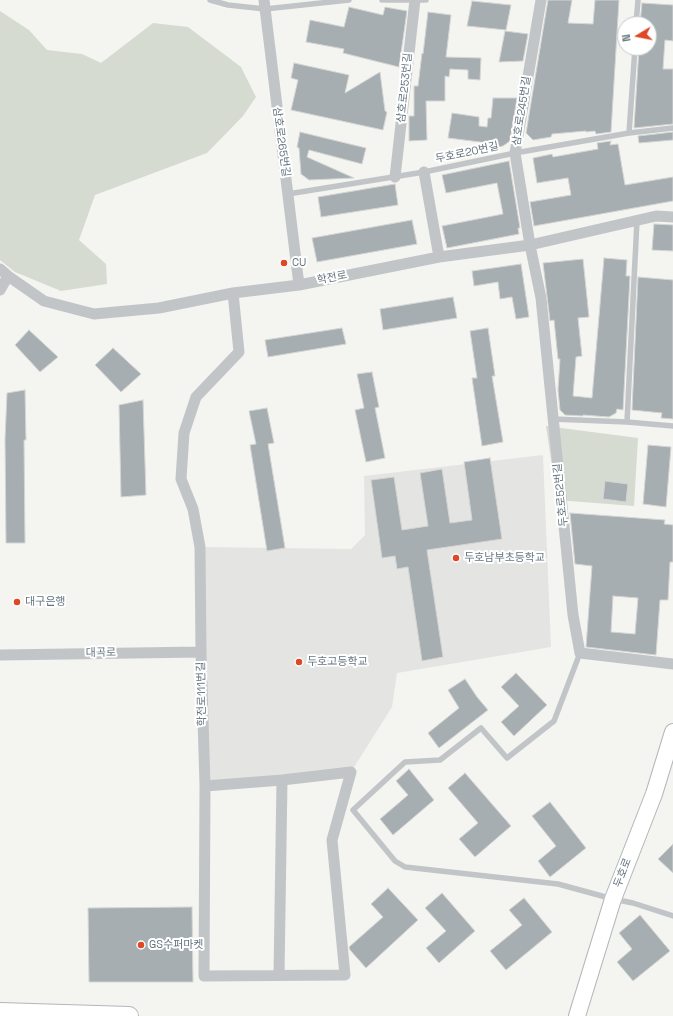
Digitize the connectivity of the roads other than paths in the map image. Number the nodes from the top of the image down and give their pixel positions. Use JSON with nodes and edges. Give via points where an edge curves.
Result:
{"nodes":[{"id":1,"x":210,"y":0,"type":"edge"},
{"id":2,"x":348,"y":0,"type":"edge"},
{"id":3,"x":382,"y":0,"type":"edge"},
{"id":4,"x":418,"y":0,"type":"edge"},
{"id":5,"x":541,"y":0,"type":"edge"},
{"id":6,"x":638,"y":0,"type":"edge"},
{"id":7,"x":264,"y":4,"type":"edge"},
{"id":8,"x":637,"y":16,"type":"edge"},
{"id":9,"x":635,"y":56,"type":"edge"},
{"id":10,"x":673,"y":128,"type":"edge"},
{"id":11,"x":630,"y":133,"type":"junction"},
{"id":12,"x":515,"y":153,"type":"junction"},
{"id":13,"x":424,"y":172,"type":"junction"},
{"id":14,"x":395,"y":177,"type":"junction"},
{"id":15,"x":288,"y":194,"type":"junction"},
{"id":16,"x":673,"y":217,"type":"edge"},
{"id":17,"x":636,"y":220,"type":"junction"},
{"id":18,"x":530,"y":245,"type":"junction"},
{"id":19,"x":439,"y":257,"type":"junction"},
{"id":20,"x":4,"y":273,"type":"edge"},
{"id":21,"x":299,"y":284,"type":"junction"},
{"id":22,"x":0,"y":290,"type":"edge"},
{"id":23,"x":233,"y":293,"type":"junction"},
{"id":24,"x":553,"y":419,"type":"junction"},
{"id":25,"x":627,"y":422,"type":"junction"},
{"id":26,"x":673,"y":426,"type":"edge"},
{"id":27,"x":201,"y":652,"type":"junction"},
{"id":28,"x":580,"y":652,"type":"junction"},
{"id":29,"x":0,"y":655,"type":"edge"},
{"id":30,"x":673,"y":664,"type":"edge"},
{"id":31,"x":673,"y":732,"type":"edge"},
{"id":32,"x":282,"y":780,"type":"junction"},
{"id":33,"x":204,"y":786,"type":"junction"},
{"id":34,"x":613,"y":899,"type":"junction"},
{"id":35,"x":673,"y":916,"type":"edge"},
{"id":36,"x":279,"y":975,"type":"junction"},
{"id":37,"x":0,"y":1012,"type":"edge"},
{"id":38,"x":129,"y":1016,"type":"edge"},
{"id":39,"x":577,"y":1016,"type":"edge"}],
"edges":[{"from":1,"to":7,"type":"lane","via":[[228,5]]},
{"from":2,"to":7,"type":"lane"},
{"from":3,"to":4,"type":"lane"},
{"from":4,"to":14,"type":"street","name":"삼호로253번길"},
{"from":5,"to":12,"type":"street","name":"삼호로245번길"},
{"from":6,"to":8,"type":"lane"},
{"from":7,"to":15,"type":"street","name":"삼호로265번길"},
{"from":9,"to":11,"type":"lane"},
{"from":10,"to":11,"type":"lane","name":"두호로20번길"},
{"from":11,"to":12,"type":"lane","name":"두호로20번길"},
{"from":12,"to":13,"type":"lane","name":"두호로20번길"},
{"from":12,"to":18,"type":"street","name":"삼호로245번길"},
{"from":13,"to":14,"type":"lane","name":"두호로20번길"},
{"from":13,"to":19,"type":"street"},
{"from":14,"to":15,"type":"lane","name":"두호로20번길"},
{"from":15,"to":21,"type":"street","name":"삼호로265번길"},
{"from":16,"to":17,"type":"street","name":"학전로","via":[[656,216]]},
{"from":17,"to":18,"type":"street","name":"학전로"},
{"from":17,"to":25,"type":"lane"},
{"from":18,"to":19,"type":"street","name":"학전로"},
{"from":18,"to":24,"type":"street","name":"두호로52번길","via":[[541,298]]},
{"from":19,"to":21,"type":"street","name":"학전로"},
{"from":20,"to":22,"type":"street"},
{"from":20,"to":23,"type":"street","name":"학전로","via":[[44,301],[94,314],[159,308]]},
{"from":21,"to":23,"type":"street","name":"학전로"},
{"from":23,"to":27,"type":"street","name":"학전로111번길","via":[[239,352],[196,397],[184,433],[181,479],[193,509],[200,547]]},
{"from":24,"to":25,"type":"lane"},
{"from":24,"to":28,"type":"street","name":"두호로52번길","via":[[573,615]]},
{"from":25,"to":26,"type":"lane"},
{"from":27,"to":29,"type":"street","name":"대곡로"},
{"from":27,"to":33,"type":"street","name":"학전로111번길"},
{"from":28,"to":30,"type":"street"},
{"from":28,"to":34,"type":"lane","via":[[554,721],[507,758],[481,728],[440,760],[405,762],[353,810],[395,861],[405,867],[558,884]]},
{"from":31,"to":34,"type":"street","name":"두호로","via":[[654,794]]},
{"from":32,"to":33,"type":"street"},
{"from":32,"to":36,"type":"street"},
{"from":32,"to":36,"type":"street","name":"학전로111번길","via":[[351,772],[332,840],[345,975]]},
{"from":33,"to":36,"type":"street","name":"학전로111번길","via":[[204,976]]},
{"from":34,"to":35,"type":"lane"},
{"from":34,"to":39,"type":"street","name":"두호로"},
{"from":37,"to":38,"type":"main road"}]}
